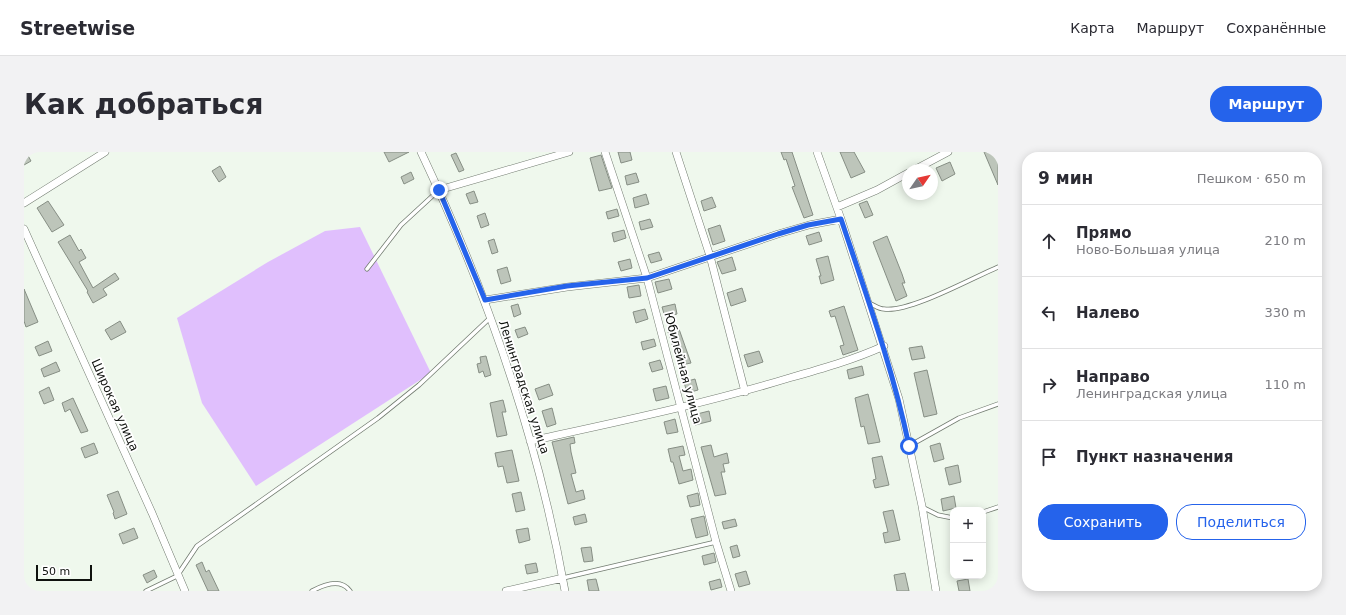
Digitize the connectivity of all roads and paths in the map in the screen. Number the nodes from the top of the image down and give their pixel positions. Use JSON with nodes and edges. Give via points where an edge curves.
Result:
{"nodes":[{"id":1,"x":105,"y":152,"type":"edge"},
{"id":2,"x":421,"y":152,"type":"edge"},
{"id":3,"x":569,"y":152,"type":"edge"},
{"id":4,"x":605,"y":152,"type":"edge"},
{"id":5,"x":676,"y":152,"type":"edge"},
{"id":6,"x":817,"y":152,"type":"edge"},
{"id":7,"x":948,"y":152,"type":"edge"},
{"id":8,"x":925,"y":164,"type":"edge"},
{"id":9,"x":902,"y":176,"type":"edge"},
{"id":10,"x":439,"y":190,"type":"junction"},
{"id":11,"x":24,"y":203,"type":"edge"},
{"id":12,"x":837,"y":207,"type":"junction"},
{"id":13,"x":841,"y":219,"type":"junction"},
{"id":14,"x":24,"y":229,"type":"edge"},
{"id":15,"x":710,"y":256,"type":"junction"},
{"id":16,"x":998,"y":267,"type":"edge"},
{"id":17,"x":368,"y":269,"type":"dead end"},
{"id":18,"x":647,"y":278,"type":"junction"},
{"id":19,"x":485,"y":300,"type":"junction"},
{"id":20,"x":870,"y":303,"type":"junction"},
{"id":21,"x":491,"y":318,"type":"junction"},
{"id":22,"x":884,"y":346,"type":"junction"},
{"id":23,"x":745,"y":392,"type":"junction"},
{"id":24,"x":998,"y":404,"type":"edge"},
{"id":25,"x":682,"y":408,"type":"junction"},
{"id":26,"x":530,"y":441,"type":"junction"},
{"id":27,"x":909,"y":446,"type":"junction"},
{"id":28,"x":922,"y":506,"type":"junction"},
{"id":29,"x":998,"y":507,"type":"edge"},
{"id":30,"x":986,"y":511,"type":"edge"},
{"id":31,"x":950,"y":517,"type":"edge"},
{"id":32,"x":716,"y":542,"type":"junction"},
{"id":33,"x":178,"y":576,"type":"junction"},
{"id":34,"x":563,"y":578,"type":"junction"},
{"id":35,"x":146,"y":591,"type":"edge"},
{"id":36,"x":185,"y":591,"type":"edge"},
{"id":37,"x":312,"y":591,"type":"edge"},
{"id":38,"x":350,"y":591,"type":"edge"},
{"id":39,"x":506,"y":591,"type":"edge"},
{"id":40,"x":566,"y":591,"type":"edge"},
{"id":41,"x":731,"y":591,"type":"edge"},
{"id":42,"x":936,"y":591,"type":"edge"}],
"edges":[{"from":1,"to":11,"type":"street"},
{"from":2,"to":10,"type":"street","name":"Ленинградская улица"},
{"from":3,"to":10,"type":"street"},
{"from":4,"to":18,"type":"street","name":"Юбилейная улица"},
{"from":5,"to":15,"type":"street"},
{"from":6,"to":12,"type":"street"},
{"from":7,"to":8,"type":"street"},
{"from":9,"to":12,"type":"street"},
{"from":10,"to":17,"type":"lane","via":[[401,225]]},
{"from":10,"to":19,"type":"street","name":"Ленинградская улица"},
{"from":12,"to":13,"type":"street"},
{"from":13,"to":15,"type":"street","via":[[808,225]]},
{"from":13,"to":20,"type":"street"},
{"from":14,"to":33,"type":"street","name":"Широкая улица"},
{"from":15,"to":18,"type":"street"},
{"from":15,"to":23,"type":"street"},
{"from":16,"to":20,"type":"lane","via":[[934,297],[908,305],[890,310]]},
{"from":18,"to":19,"type":"street","via":[[567,286]]},
{"from":18,"to":25,"type":"street","name":"Юбилейная улица"},
{"from":19,"to":21,"type":"street","name":"Ленинградская улица"},
{"from":20,"to":22,"type":"street"},
{"from":21,"to":26,"type":"street","name":"Ленинградская улица"},
{"from":21,"to":33,"type":"lane","via":[[419,385],[378,418],[197,546]]},
{"from":22,"to":23,"type":"street","via":[[860,357]]},
{"from":22,"to":27,"type":"street"},
{"from":23,"to":25,"type":"street"},
{"from":24,"to":27,"type":"lane","via":[[953,421]]},
{"from":25,"to":26,"type":"street"},
{"from":25,"to":32,"type":"street","name":"Юбилейная улица"},
{"from":26,"to":34,"type":"street","name":"Ленинградская улица","via":[[543,486]]},
{"from":27,"to":28,"type":"street"},
{"from":28,"to":31,"type":"lane","via":[[938,515]]},
{"from":28,"to":42,"type":"street"},
{"from":29,"to":30,"type":"lane"},
{"from":32,"to":34,"type":"lane"},
{"from":32,"to":41,"type":"street","name":"Юбилейная улица"},
{"from":33,"to":35,"type":"lane"},
{"from":33,"to":36,"type":"street","name":"Широкая улица"},
{"from":34,"to":39,"type":"street"},
{"from":34,"to":40,"type":"street","name":"Ленинградская улица"},
{"from":37,"to":38,"type":"lane","via":[[331,584],[342,585]]}]}
